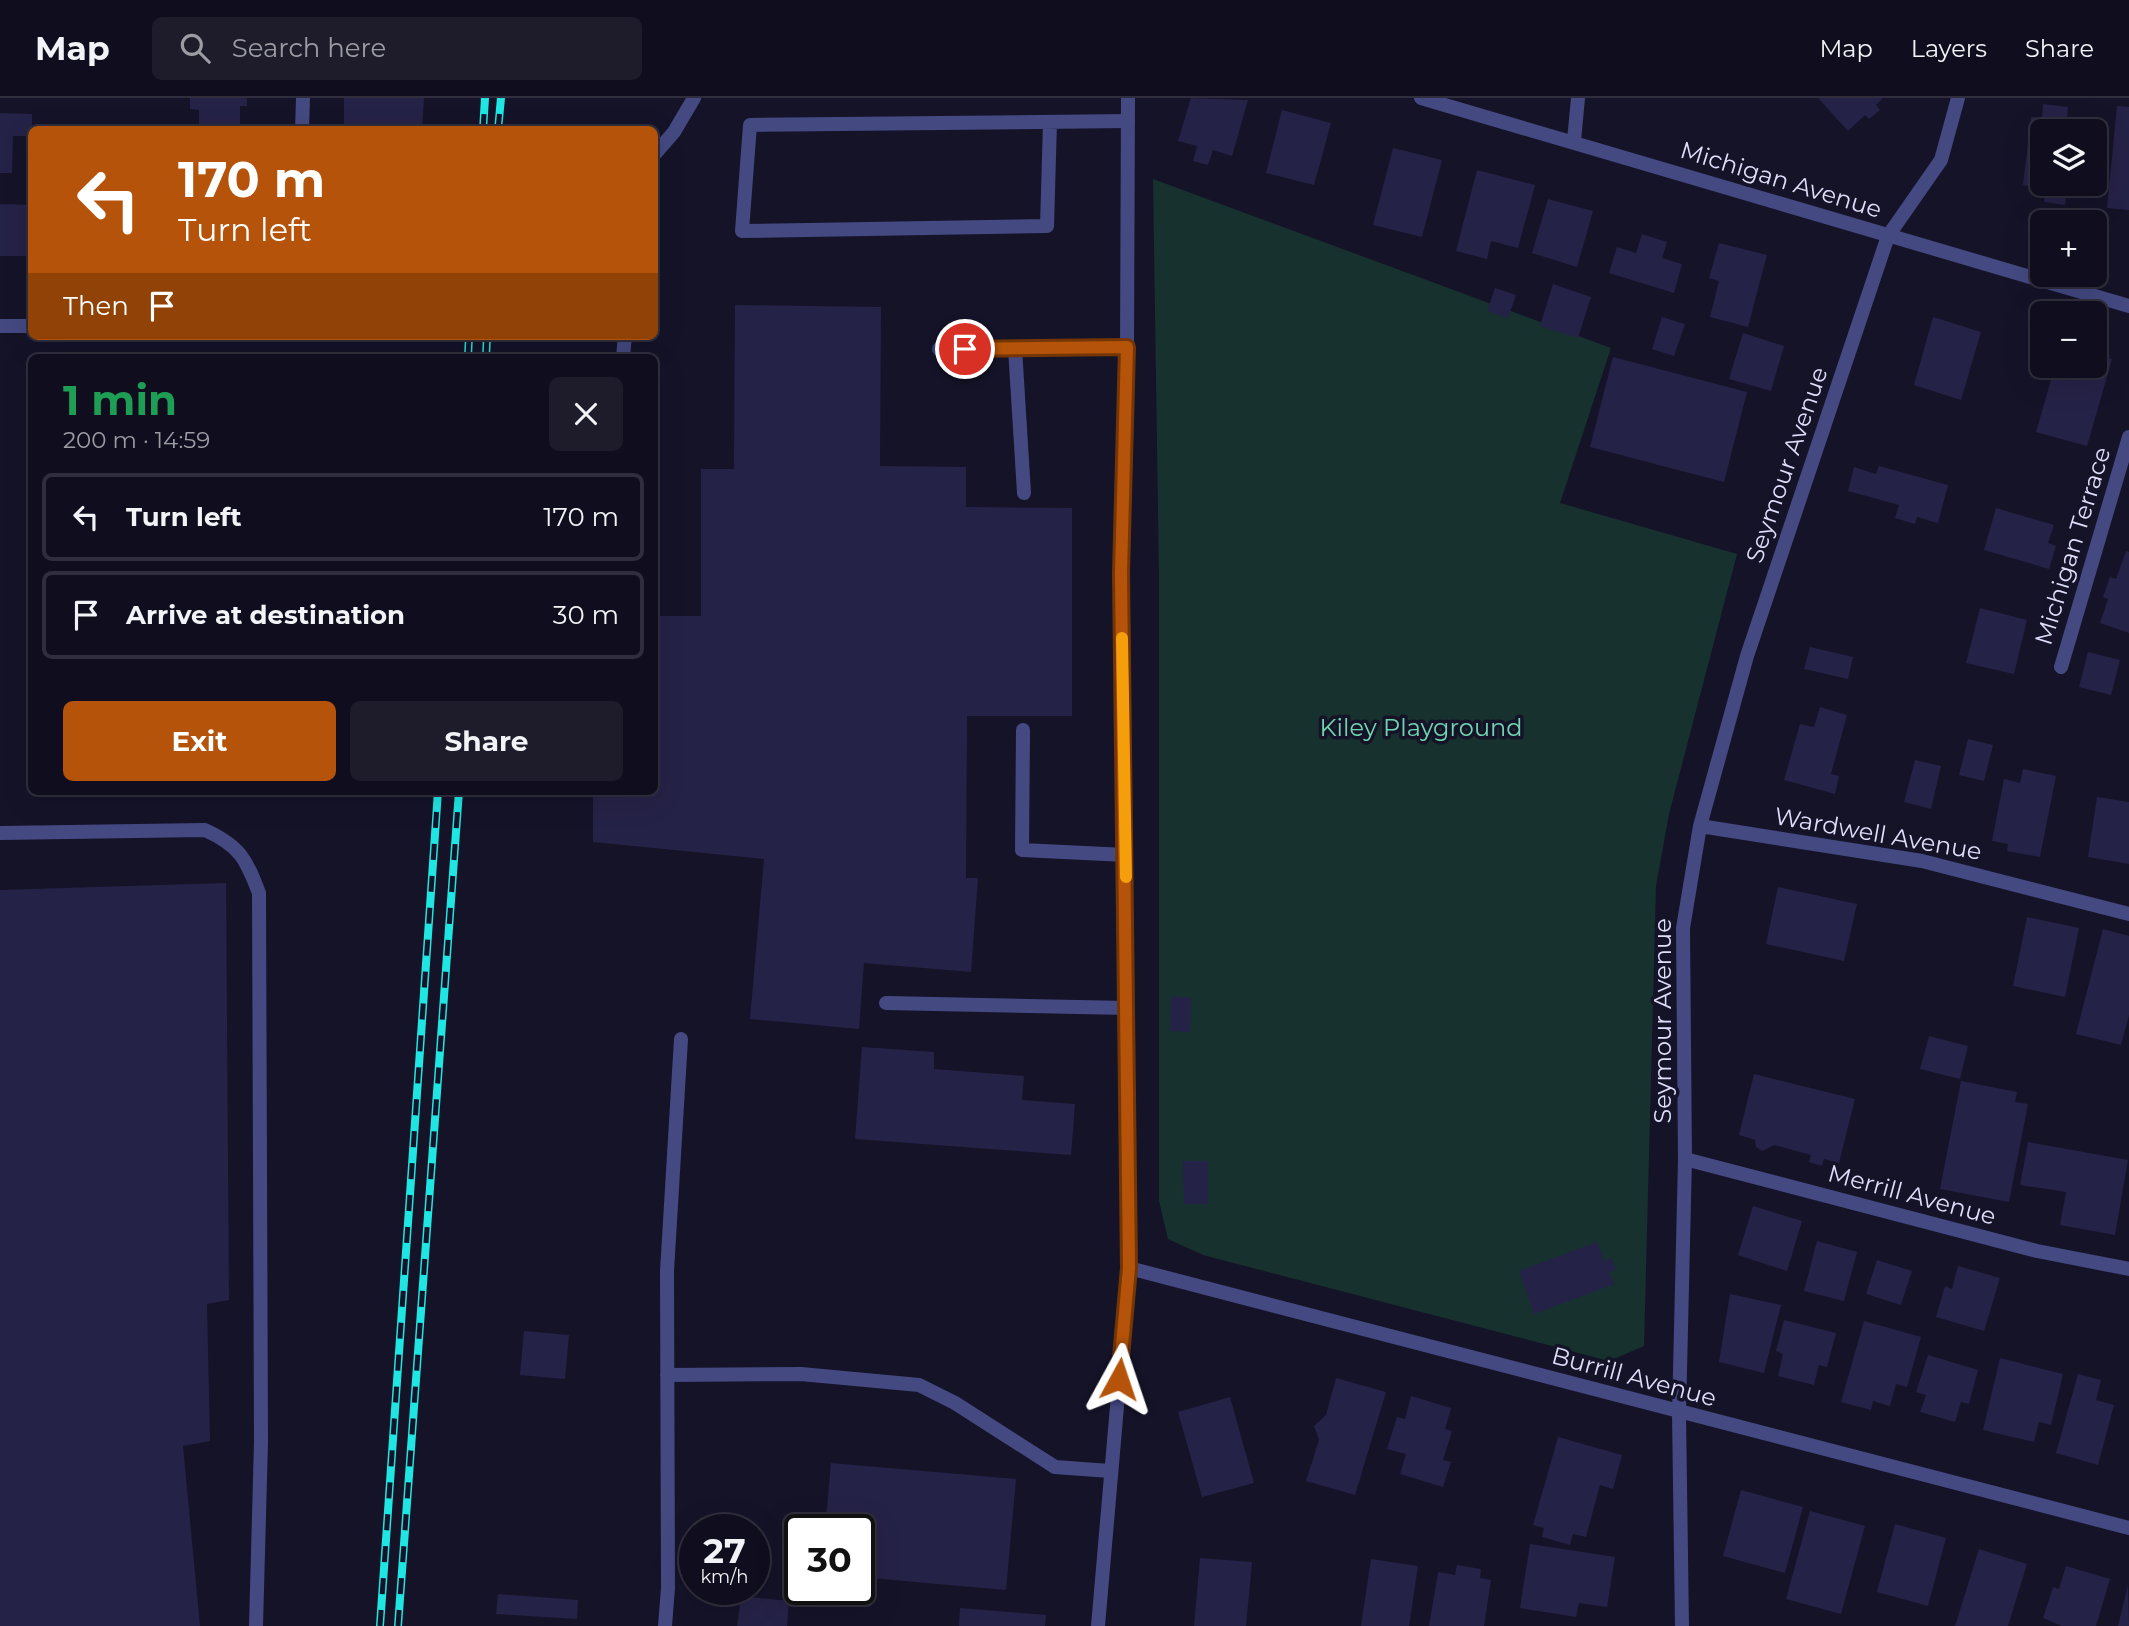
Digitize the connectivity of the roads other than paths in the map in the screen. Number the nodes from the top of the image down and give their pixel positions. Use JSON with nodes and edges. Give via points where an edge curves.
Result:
{"nodes":[{"id":1,"x":303,"y":98,"type":"edge"},
{"id":2,"x":694,"y":98,"type":"edge"},
{"id":3,"x":1128,"y":98,"type":"edge"},
{"id":4,"x":1421,"y":98,"type":"edge"},
{"id":5,"x":1578,"y":98,"type":"edge"},
{"id":6,"x":1958,"y":98,"type":"edge"},
{"id":7,"x":1128,"y":121,"type":"junction"},
{"id":8,"x":1050,"y":122,"type":"junction"},
{"id":9,"x":302,"y":126,"type":"edge"},
{"id":10,"x":1573,"y":141,"type":"junction"},
{"id":11,"x":658,"y":150,"type":"edge"},
{"id":12,"x":1888,"y":236,"type":"junction"},
{"id":13,"x":2129,"y":306,"type":"edge"},
{"id":14,"x":0,"y":326,"type":"edge"},
{"id":15,"x":28,"y":326,"type":"edge"},
{"id":16,"x":1127,"y":347,"type":"junction"},
{"id":17,"x":1015,"y":348,"type":"junction"},
{"id":18,"x":939,"y":349,"type":"dead end"},
{"id":19,"x":2129,"y":437,"type":"edge"},
{"id":20,"x":1024,"y":494,"type":"dead end"},
{"id":21,"x":2061,"y":667,"type":"dead end"},
{"id":22,"x":1023,"y":730,"type":"dead end"},
{"id":23,"x":1700,"y":827,"type":"junction"},
{"id":24,"x":0,"y":833,"type":"edge"},
{"id":25,"x":1126,"y":855,"type":"junction"},
{"id":26,"x":2129,"y":914,"type":"edge"},
{"id":27,"x":886,"y":1003,"type":"dead end"},
{"id":28,"x":1127,"y":1008,"type":"junction"},
{"id":29,"x":681,"y":1039,"type":"dead end"},
{"id":30,"x":1685,"y":1159,"type":"junction"},
{"id":31,"x":1129,"y":1268,"type":"junction"},
{"id":32,"x":2129,"y":1269,"type":"edge"},
{"id":33,"x":667,"y":1375,"type":"junction"},
{"id":34,"x":1679,"y":1413,"type":"junction"},
{"id":35,"x":1110,"y":1471,"type":"junction"},
{"id":36,"x":2129,"y":1528,"type":"edge"},
{"id":37,"x":256,"y":1626,"type":"edge"},
{"id":38,"x":665,"y":1626,"type":"edge"},
{"id":39,"x":1098,"y":1626,"type":"edge"},
{"id":40,"x":1682,"y":1626,"type":"edge"}],
"edges":[{"from":1,"to":9,"type":"street"},
{"from":2,"to":11,"type":"street"},
{"from":3,"to":7,"type":"street"},
{"from":4,"to":10,"type":"street","name":"Michigan Avenue"},
{"from":5,"to":10,"type":"street"},
{"from":6,"to":12,"type":"street","name":"Seymour Avenue","via":[[1941,160]]},
{"from":7,"to":8,"type":"street"},
{"from":7,"to":16,"type":"street"},
{"from":8,"to":8,"type":"street","via":[[1047,226],[742,231],[750,125]]},
{"from":10,"to":12,"type":"street","name":"Michigan Avenue"},
{"from":12,"to":13,"type":"street","name":"Michigan Avenue"},
{"from":12,"to":23,"type":"street","name":"Seymour Avenue","via":[[1747,656]]},
{"from":14,"to":15,"type":"street"},
{"from":16,"to":17,"type":"street"},
{"from":16,"to":25,"type":"street","via":[[1121,573]]},
{"from":17,"to":18,"type":"street"},
{"from":17,"to":20,"type":"street"},
{"from":19,"to":21,"type":"street","name":"Michigan Terrace"},
{"from":22,"to":25,"type":"street","via":[[1022,850]]},
{"from":23,"to":26,"type":"street","name":"Wardwell Avenue","via":[[1922,861]]},
{"from":23,"to":30,"type":"street","name":"Seymour Avenue","via":[[1683,928]]},
{"from":24,"to":37,"type":"street","via":[[205,830],[224,838],[244,856],[259,893],[261,1442]]},
{"from":25,"to":28,"type":"street"},
{"from":27,"to":28,"type":"street"},
{"from":28,"to":31,"type":"street"},
{"from":29,"to":33,"type":"street","via":[[667,1271]]},
{"from":30,"to":32,"type":"street","name":"Merrill Avenue","via":[[2037,1251]]},
{"from":30,"to":34,"type":"street","name":"Seymour Avenue"},
{"from":31,"to":34,"type":"street","name":"Burrill Avenue"},
{"from":31,"to":35,"type":"street"},
{"from":33,"to":35,"type":"street","via":[[801,1374],[919,1385],[1055,1467]]},
{"from":33,"to":38,"type":"street"},
{"from":34,"to":36,"type":"street","name":"Burrill Avenue"},
{"from":34,"to":40,"type":"street","name":"Seymour Avenue"},
{"from":35,"to":39,"type":"street"}]}
